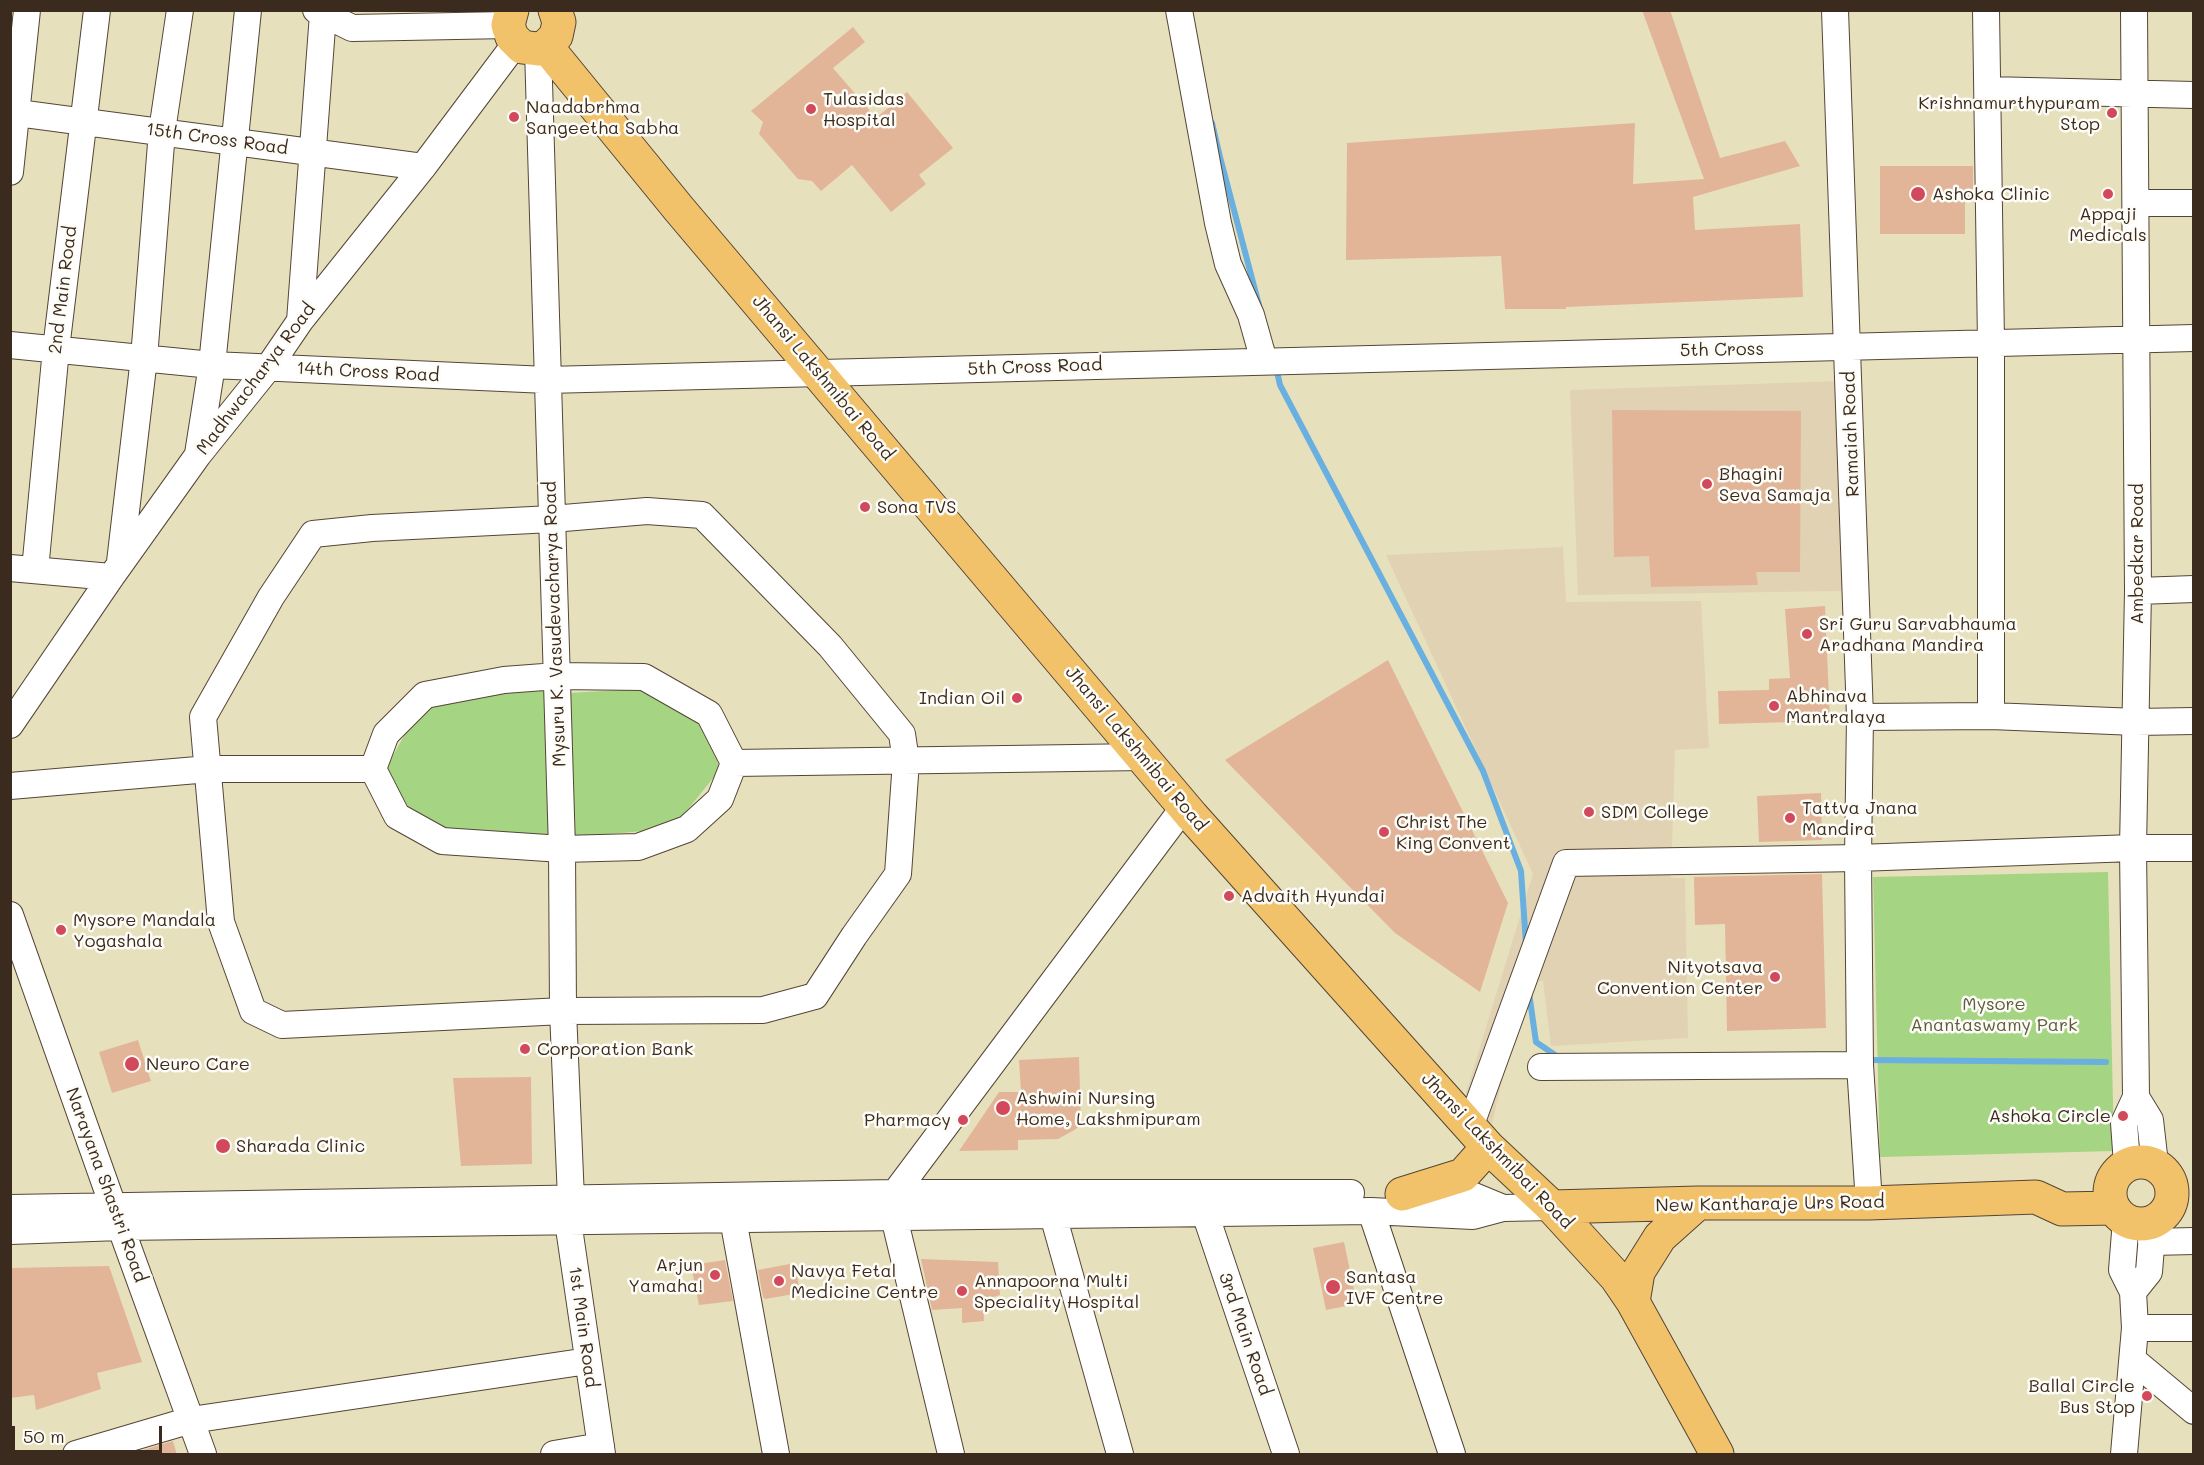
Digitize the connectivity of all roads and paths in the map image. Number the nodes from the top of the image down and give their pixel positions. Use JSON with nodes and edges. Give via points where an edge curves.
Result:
{"nodes":[{"id":1,"x":27,"y":10,"type":"edge"},
{"id":2,"x":97,"y":10,"type":"edge"},
{"id":3,"x":180,"y":10,"type":"edge"},
{"id":4,"x":248,"y":10,"type":"edge"},
{"id":5,"x":555,"y":10,"type":"edge"},
{"id":6,"x":1179,"y":10,"type":"edge"},
{"id":7,"x":1835,"y":10,"type":"edge"},
{"id":8,"x":1986,"y":10,"type":"edge"},
{"id":9,"x":2134,"y":10,"type":"edge"},
{"id":10,"x":320,"y":12,"type":"edge"},
{"id":11,"x":524,"y":35,"type":"edge"},
{"id":12,"x":1988,"y":90,"type":"junction"},
{"id":13,"x":2135,"y":95,"type":"junction"},
{"id":14,"x":2193,"y":95,"type":"edge"},
{"id":15,"x":14,"y":113,"type":"edge"},
{"id":16,"x":83,"y":121,"type":"junction"},
{"id":17,"x":162,"y":131,"type":"junction"},
{"id":18,"x":235,"y":141,"type":"junction"},
{"id":19,"x":312,"y":152,"type":"junction"},
{"id":20,"x":423,"y":167,"type":"junction"},
{"id":21,"x":10,"y":172,"type":"edge"},
{"id":22,"x":2193,"y":202,"type":"edge"},
{"id":23,"x":2136,"y":203,"type":"junction"},
{"id":24,"x":300,"y":321,"type":"junction"},
{"id":25,"x":2193,"y":338,"type":"edge"},
{"id":26,"x":2137,"y":340,"type":"junction"},
{"id":27,"x":1991,"y":343,"type":"junction"},
{"id":28,"x":10,"y":345,"type":"edge"},
{"id":29,"x":1848,"y":347,"type":"junction"},
{"id":30,"x":56,"y":350,"type":"junction"},
{"id":31,"x":144,"y":358,"type":"junction"},
{"id":32,"x":1257,"y":361,"type":"junction"},
{"id":33,"x":212,"y":365,"type":"junction"},
{"id":34,"x":267,"y":368,"type":"junction"},
{"id":35,"x":820,"y":373,"type":"junction"},
{"id":36,"x":547,"y":380,"type":"junction"},
{"id":37,"x":198,"y":455,"type":"junction"},
{"id":38,"x":552,"y":519,"type":"junction"},
{"id":39,"x":23,"y":569,"type":"edge"},
{"id":40,"x":115,"y":571,"type":"junction"},
{"id":41,"x":2193,"y":589,"type":"edge"},
{"id":42,"x":2138,"y":591,"type":"junction"},
{"id":43,"x":557,"y":676,"type":"junction"},
{"id":44,"x":1860,"y":717,"type":"junction"},
{"id":45,"x":1991,"y":717,"type":"junction"},
{"id":46,"x":2193,"y":721,"type":"edge"},
{"id":47,"x":2136,"y":722,"type":"junction"},
{"id":48,"x":10,"y":725,"type":"edge"},
{"id":49,"x":1143,"y":757,"type":"junction"},
{"id":50,"x":906,"y":761,"type":"junction"},
{"id":51,"x":734,"y":763,"type":"junction"},
{"id":52,"x":209,"y":769,"type":"junction"},
{"id":53,"x":373,"y":769,"type":"junction"},
{"id":54,"x":10,"y":786,"type":"edge"},
{"id":55,"x":1184,"y":807,"type":"junction"},
{"id":56,"x":2133,"y":848,"type":"junction"},
{"id":57,"x":2193,"y":848,"type":"edge"},
{"id":58,"x":562,"y":849,"type":"junction"},
{"id":59,"x":1858,"y":858,"type":"junction"},
{"id":60,"x":10,"y":915,"type":"edge"},
{"id":61,"x":563,"y":1011,"type":"junction"},
{"id":62,"x":1541,"y":1067,"type":"dead end"},
{"id":63,"x":1861,"y":1075,"type":"junction"},
{"id":64,"x":1479,"y":1137,"type":"junction"},
{"id":65,"x":1402,"y":1194,"type":"junction"},
{"id":66,"x":2151,"y":1197,"type":"edge"},
{"id":67,"x":1698,"y":1203,"type":"junction"},
{"id":68,"x":1869,"y":1203,"type":"junction"},
{"id":69,"x":895,"y":1205,"type":"junction"},
{"id":70,"x":10,"y":1208,"type":"edge"},
{"id":71,"x":1503,"y":1208,"type":"junction"},
{"id":72,"x":1552,"y":1208,"type":"junction"},
{"id":73,"x":569,"y":1210,"type":"junction"},
{"id":74,"x":1371,"y":1210,"type":"junction"},
{"id":75,"x":1205,"y":1213,"type":"junction"},
{"id":76,"x":1053,"y":1215,"type":"junction"},
{"id":77,"x":116,"y":1216,"type":"junction"},
{"id":78,"x":733,"y":1219,"type":"junction"},
{"id":79,"x":10,"y":1231,"type":"edge"},
{"id":80,"x":2193,"y":1241,"type":"edge"},
{"id":81,"x":1633,"y":1302,"type":"junction"},
{"id":82,"x":2135,"y":1328,"type":"junction"},
{"id":83,"x":2193,"y":1328,"type":"edge"},
{"id":84,"x":2133,"y":1360,"type":"junction"},
{"id":85,"x":588,"y":1361,"type":"junction"},
{"id":86,"x":2193,"y":1411,"type":"edge"},
{"id":87,"x":191,"y":1420,"type":"junction"},
{"id":88,"x":602,"y":1450,"type":"edge"},
{"id":89,"x":76,"y":1455,"type":"edge"},
{"id":90,"x":203,"y":1455,"type":"edge"},
{"id":91,"x":554,"y":1455,"type":"edge"},
{"id":92,"x":776,"y":1455,"type":"edge"},
{"id":93,"x":951,"y":1455,"type":"edge"},
{"id":94,"x":1120,"y":1455,"type":"edge"},
{"id":95,"x":1286,"y":1455,"type":"edge"},
{"id":96,"x":1452,"y":1455,"type":"edge"},
{"id":97,"x":1717,"y":1455,"type":"edge"},
{"id":98,"x":2124,"y":1455,"type":"edge"}],
"edges":[{"from":1,"to":15,"type":"street"},
{"from":2,"to":16,"type":"street","name":"2nd Main Road"},
{"from":3,"to":17,"type":"street"},
{"from":4,"to":18,"type":"street"},
{"from":5,"to":11,"type":"main road","via":[[559,22],[556,36]]},
{"from":6,"to":32,"type":"street","via":[[1218,223],[1228,264],[1251,315]]},
{"from":7,"to":29,"type":"street","name":"Ramaiah Road"},
{"from":8,"to":12,"type":"street"},
{"from":9,"to":13,"type":"street","name":"Ambedkar Road"},
{"from":10,"to":11,"type":"street","via":[[352,28]]},
{"from":10,"to":19,"type":"street"},
{"from":11,"to":20,"type":"street","name":"Madhwacharya Road"},
{"from":11,"to":35,"type":"main road","name":"Jhansi Lakshmibai Road"},
{"from":11,"to":36,"type":"street","name":"Mysuru K. Vasudevacharya Road"},
{"from":12,"to":13,"type":"street"},
{"from":12,"to":27,"type":"street"},
{"from":13,"to":14,"type":"street"},
{"from":13,"to":23,"type":"street","name":"Ambedkar Road"},
{"from":15,"to":16,"type":"street","name":"15th Cross Road"},
{"from":15,"to":21,"type":"street"},
{"from":16,"to":17,"type":"street","name":"15th Cross Road"},
{"from":16,"to":30,"type":"street","name":"2nd Main Road"},
{"from":17,"to":18,"type":"street","name":"15th Cross Road"},
{"from":17,"to":31,"type":"street"},
{"from":18,"to":19,"type":"street","name":"15th Cross Road"},
{"from":18,"to":33,"type":"street"},
{"from":19,"to":20,"type":"street","name":"15th Cross Road"},
{"from":19,"to":24,"type":"street"},
{"from":20,"to":24,"type":"street","name":"Madhwacharya Road"},
{"from":22,"to":23,"type":"street"},
{"from":23,"to":26,"type":"street","name":"Ambedkar Road"},
{"from":24,"to":34,"type":"street","name":"Madhwacharya Road"},
{"from":25,"to":26,"type":"street","name":"5th Cross"},
{"from":26,"to":27,"type":"street","name":"5th Cross"},
{"from":26,"to":42,"type":"street","name":"Ambedkar Road"},
{"from":27,"to":29,"type":"street","name":"5th Cross"},
{"from":27,"to":45,"type":"street"},
{"from":28,"to":30,"type":"street","name":"14th Cross Road"},
{"from":29,"to":32,"type":"street","name":"5th Cross"},
{"from":29,"to":44,"type":"street","name":"Ramaiah Road"},
{"from":30,"to":31,"type":"street","name":"14th Cross Road"},
{"from":30,"to":39,"type":"street","name":"2nd Main Road"},
{"from":31,"to":33,"type":"street","name":"14th Cross Road"},
{"from":31,"to":40,"type":"street"},
{"from":32,"to":35,"type":"street","name":"5th Cross Road"},
{"from":33,"to":34,"type":"street","name":"14th Cross Road"},
{"from":33,"to":37,"type":"street"},
{"from":34,"to":36,"type":"street","name":"14th Cross Road"},
{"from":34,"to":37,"type":"street","name":"Madhwacharya Road"},
{"from":35,"to":36,"type":"street","name":"5th Cross Road"},
{"from":35,"to":49,"type":"main road","name":"Jhansi Lakshmibai Road"},
{"from":36,"to":38,"type":"street","name":"Mysuru K. Vasudevacharya Road"},
{"from":37,"to":40,"type":"street","name":"Madhwacharya Road"},
{"from":38,"to":43,"type":"street","name":"Mysuru K. Vasudevacharya Road"},
{"from":38,"to":50,"type":"street","via":[[647,510],[702,515],[830,646],[902,734]]},
{"from":38,"to":52,"type":"street","via":[[313,534],[203,717]]},
{"from":39,"to":40,"type":"street"},
{"from":40,"to":48,"type":"street","name":"Madhwacharya Road"},
{"from":41,"to":42,"type":"street"},
{"from":42,"to":47,"type":"street","name":"Ambedkar Road"},
{"from":43,"to":51,"type":"street","via":[[644,677],[709,714]]},
{"from":43,"to":53,"type":"street","via":[[504,680],[425,695],[386,734]]},
{"from":43,"to":58,"type":"street","name":"Mysuru K. Vasudevacharya Road"},
{"from":44,"to":45,"type":"street"},
{"from":44,"to":59,"type":"street","name":"Ramaiah Road"},
{"from":45,"to":47,"type":"street"},
{"from":46,"to":47,"type":"street"},
{"from":47,"to":56,"type":"street","name":"Ambedkar Road"},
{"from":49,"to":50,"type":"street"},
{"from":49,"to":55,"type":"main road","name":"Jhansi Lakshmibai Road"},
{"from":50,"to":51,"type":"street"},
{"from":50,"to":61,"type":"street","via":[[898,874],[815,996],[763,1010]]},
{"from":51,"to":58,"type":"street","via":[[720,799],[687,829],[638,846]]},
{"from":52,"to":53,"type":"street"},
{"from":52,"to":54,"type":"street"},
{"from":52,"to":61,"type":"street","via":[[221,922],[253,1011],[282,1025]]},
{"from":53,"to":58,"type":"street","via":[[397,816],[442,841]]},
{"from":55,"to":64,"type":"main road","name":"Jhansi Lakshmibai Road"},
{"from":55,"to":69,"type":"street"},
{"from":56,"to":57,"type":"street"},
{"from":56,"to":59,"type":"street"},
{"from":56,"to":66,"type":"street","name":"Ambedkar Road","via":[[2136,1097],[2124,1123]]},
{"from":58,"to":61,"type":"street","name":"Mysuru K. Vasudevacharya Road"},
{"from":59,"to":63,"type":"street","name":"Ramaiah Road"},
{"from":59,"to":64,"type":"street","via":[[1566,864]]},
{"from":60,"to":77,"type":"street","name":"Narayana Shastri Road"},
{"from":61,"to":73,"type":"street","name":"Mysuru K. Vasudevacharya Road"},
{"from":62,"to":63,"type":"street"},
{"from":63,"to":68,"type":"street","name":"Ramaiah Road"},
{"from":64,"to":65,"type":"main road","via":[[1463,1175]]},
{"from":64,"to":72,"type":"main road","name":"Jhansi Lakshmibai Road"},
{"from":65,"to":69,"type":"street"},
{"from":65,"to":71,"type":"street","via":[[1474,1196]]},
{"from":66,"to":68,"type":"main road","name":"New Kantharaje Urs Road","via":[[2054,1188],[2036,1197]]},
{"from":66,"to":80,"type":"street"},
{"from":66,"to":82,"type":"street","name":"Ambedkar Road","via":[[2122,1270],[2133,1292]]},
{"from":67,"to":68,"type":"main road","name":"New Kantharaje Urs Road"},
{"from":67,"to":72,"type":"main road","name":"New Kantharaje Urs Road"},
{"from":67,"to":81,"type":"main road","via":[[1660,1238],[1638,1272]]},
{"from":69,"to":73,"type":"street"},
{"from":69,"to":76,"type":"street"},
{"from":69,"to":78,"type":"street"},
{"from":69,"to":93,"type":"street"},
{"from":70,"to":77,"type":"street"},
{"from":71,"to":72,"type":"street","name":"New Kantharaje Urs Road"},
{"from":71,"to":74,"type":"street","via":[[1473,1216]]},
{"from":72,"to":81,"type":"main road","name":"Jhansi Lakshmibai Road","via":[[1616,1277]]},
{"from":73,"to":77,"type":"street"},
{"from":73,"to":78,"type":"street"},
{"from":73,"to":85,"type":"street","name":"1st Main Road"},
{"from":74,"to":75,"type":"street"},
{"from":74,"to":96,"type":"street"},
{"from":75,"to":76,"type":"street"},
{"from":75,"to":95,"type":"street","name":"3rd Main Road"},
{"from":76,"to":94,"type":"street"},
{"from":77,"to":79,"type":"street"},
{"from":77,"to":87,"type":"street","name":"Narayana Shastri Road"},
{"from":78,"to":92,"type":"street"},
{"from":81,"to":97,"type":"main road","name":"Jhansi Lakshmibai Road"},
{"from":82,"to":83,"type":"street"},
{"from":82,"to":84,"type":"street","name":"Ambedkar Road"},
{"from":84,"to":86,"type":"street"},
{"from":84,"to":98,"type":"street","name":"Ambedkar Road"},
{"from":85,"to":87,"type":"street"},
{"from":85,"to":88,"type":"street","name":"1st Main Road"},
{"from":87,"to":89,"type":"street"},
{"from":87,"to":90,"type":"street","name":"Narayana Shastri Road"},
{"from":88,"to":91,"type":"street"}]}
